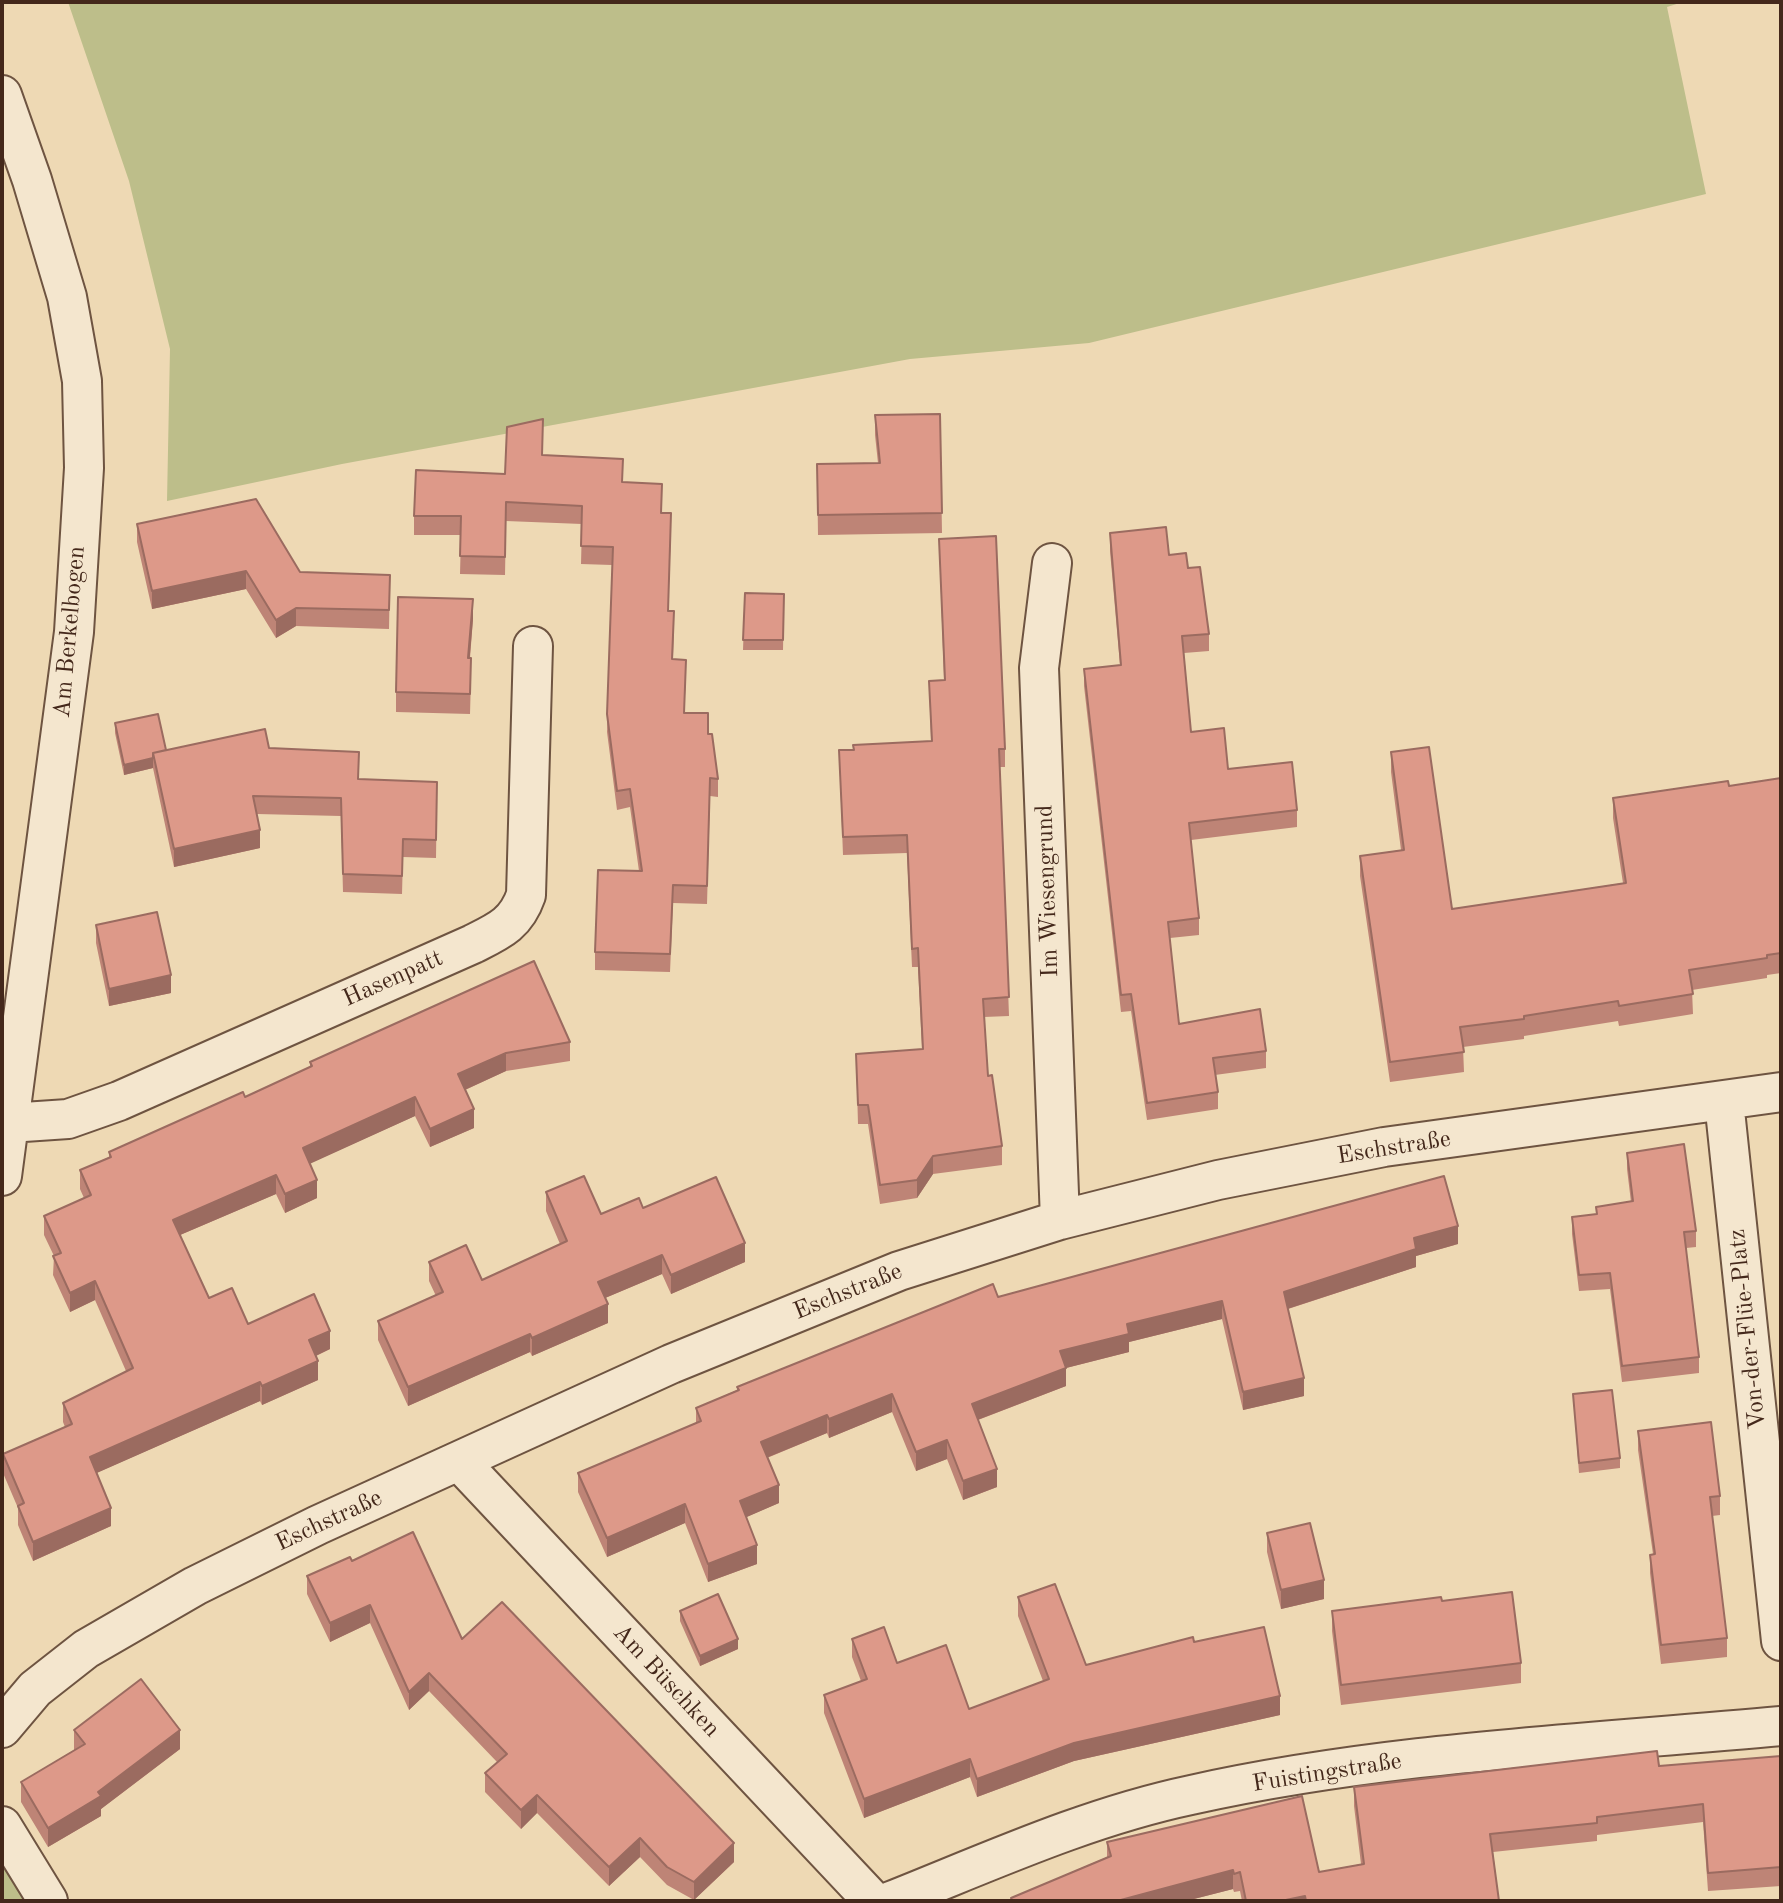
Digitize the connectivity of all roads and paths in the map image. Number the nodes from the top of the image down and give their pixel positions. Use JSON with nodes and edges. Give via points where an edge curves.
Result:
{"nodes":[{"id":1,"x":2,"y":95,"type":"edge"},
{"id":2,"x":1052,"y":563,"type":"dead end"},
{"id":3,"x":533,"y":646,"type":"dead end"},
{"id":4,"x":1781,"y":1092,"type":"edge"},
{"id":5,"x":1724,"y":1101,"type":"junction"},
{"id":6,"x":9,"y":1122,"type":"junction"},
{"id":7,"x":2,"y":1176,"type":"edge"},
{"id":8,"x":1060,"y":1220,"type":"junction"},
{"id":9,"x":459,"y":1461,"type":"junction"},
{"id":10,"x":1781,"y":1641,"type":"edge"},
{"id":11,"x":1781,"y":1726,"type":"edge"},
{"id":12,"x":2,"y":1728,"type":"edge"},
{"id":13,"x":2,"y":1826,"type":"edge"},
{"id":14,"x":48,"y":1901,"type":"edge"},
{"id":15,"x":873,"y":1901,"type":"edge"},
{"id":16,"x":891,"y":1901,"type":"edge"}],
"edges":[{"from":1,"to":6,"type":"street","name":"Am Berkelbogen","via":[[66,297],[82,381],[84,468],[74,632]]},
{"from":2,"to":8,"type":"street","name":"Im Wiesengrund","via":[[1039,668]]},
{"from":3,"to":6,"type":"street","name":"Hasenpatt","via":[[526,895],[520,914],[473,944],[120,1101],[68,1119]]},
{"from":4,"to":5,"type":"street","name":"Eschstraße"},
{"from":5,"to":8,"type":"street","name":"Eschstraße","via":[[1384,1147],[1218,1180]]},
{"from":5,"to":10,"type":"street","name":"Von-der-Flüe-Platz"},
{"from":6,"to":7,"type":"street","name":"Am Berkelbogen"},
{"from":8,"to":9,"type":"street","name":"Eschstraße","via":[[899,1271],[671,1364]]},
{"from":9,"to":12,"type":"street","name":"Eschstraße","via":[[195,1586],[86,1649],[35,1689]]},
{"from":9,"to":15,"type":"street","name":"Am Büschken"},
{"from":11,"to":16,"type":"street","name":"Fuistingstraße","via":[[1372,1764],[1190,1795],[1079,1826]]},
{"from":13,"to":14,"type":"street"}]}
